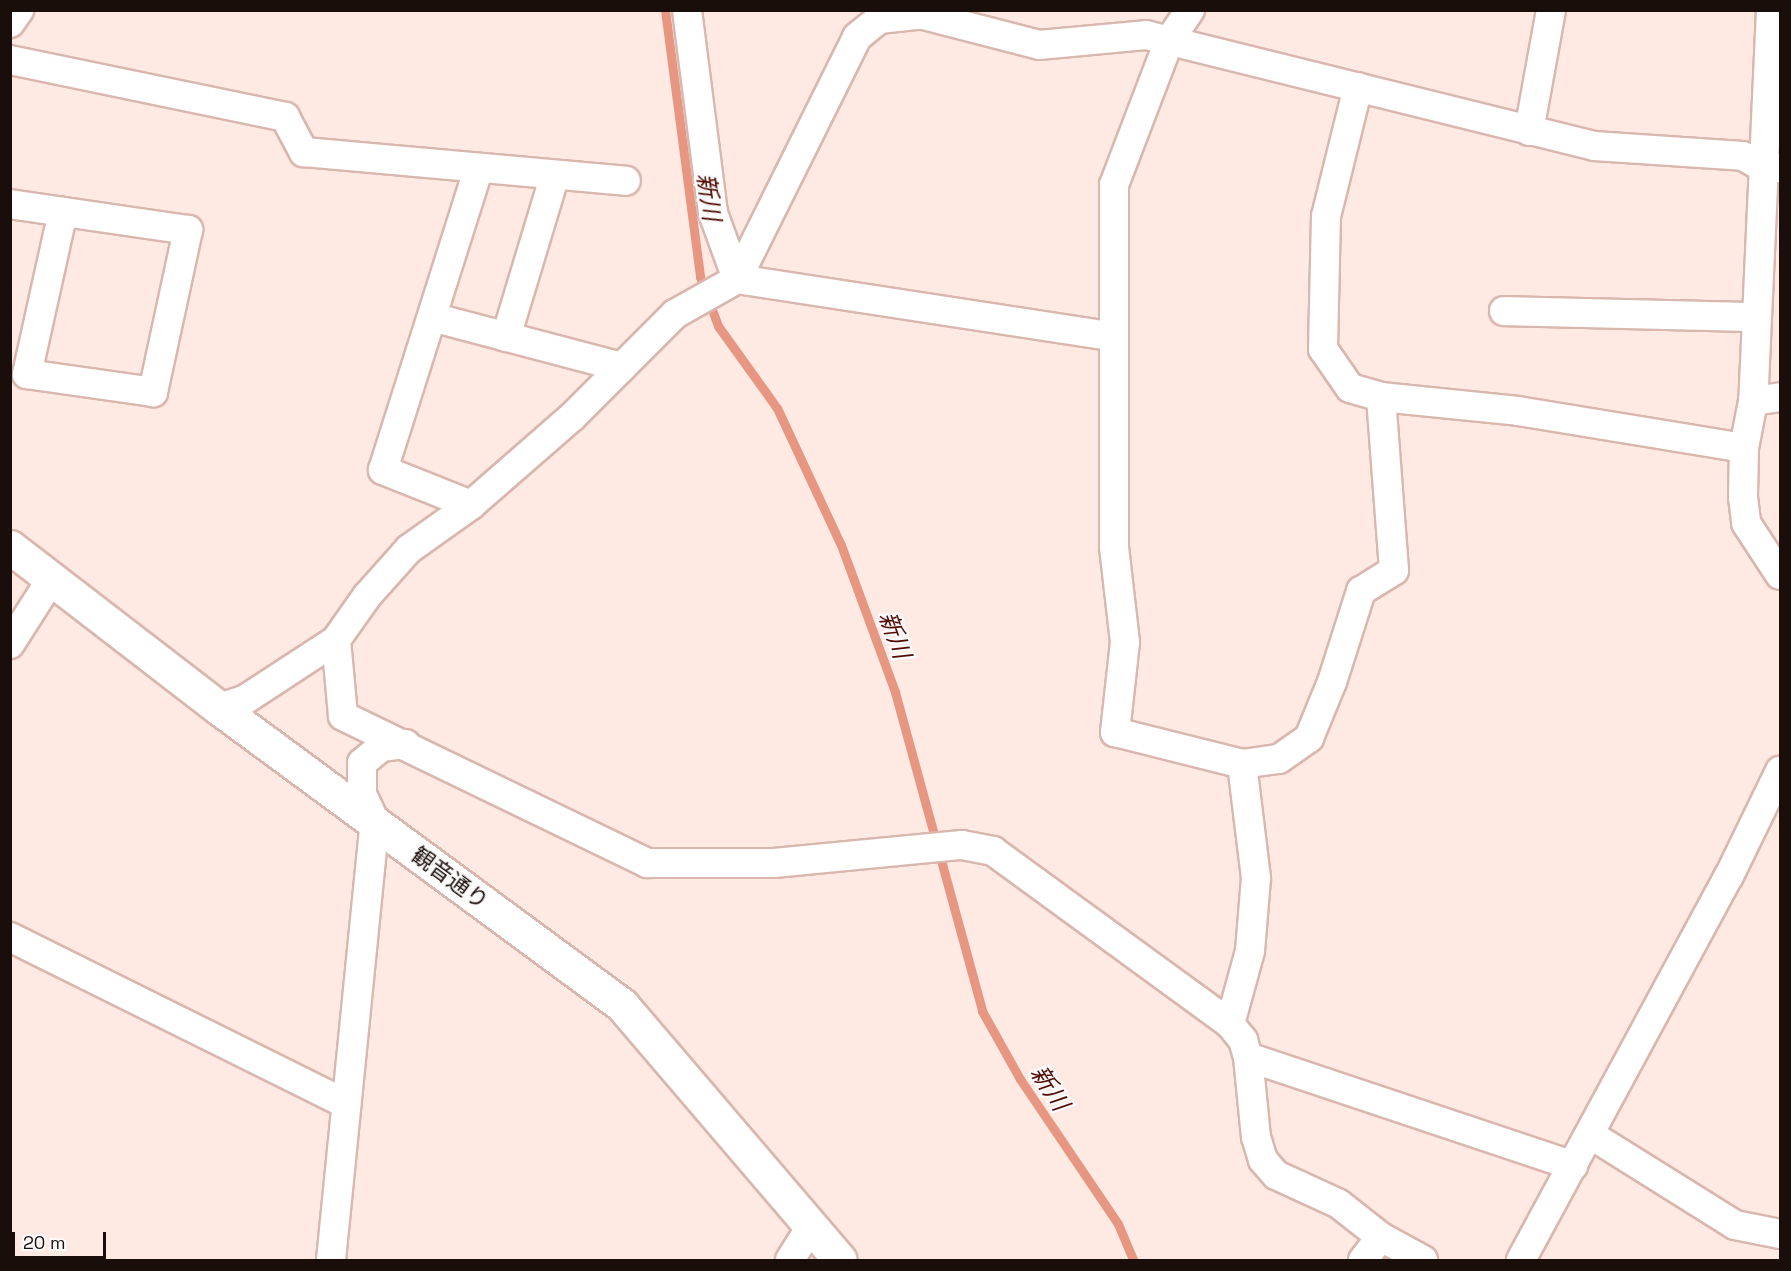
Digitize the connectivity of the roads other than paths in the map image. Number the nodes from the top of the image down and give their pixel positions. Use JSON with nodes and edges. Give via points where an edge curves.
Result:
{"nodes":[{"id":1,"x":19,"y":10,"type":"edge"},
{"id":2,"x":687,"y":10,"type":"edge"},
{"id":3,"x":1190,"y":10,"type":"edge"},
{"id":4,"x":1551,"y":10,"type":"edge"},
{"id":5,"x":1771,"y":10,"type":"edge"},
{"id":6,"x":913,"y":12,"type":"edge"},
{"id":7,"x":10,"y":23,"type":"edge"},
{"id":8,"x":1169,"y":41,"type":"junction"},
{"id":9,"x":10,"y":60,"type":"edge"},
{"id":10,"x":1358,"y":87,"type":"junction"},
{"id":11,"x":1529,"y":131,"type":"junction"},
{"id":12,"x":479,"y":168,"type":"junction"},
{"id":13,"x":1772,"y":168,"type":"edge"},
{"id":14,"x":555,"y":175,"type":"junction"},
{"id":15,"x":626,"y":181,"type":"dead end"},
{"id":16,"x":10,"y":204,"type":"edge"},
{"id":17,"x":63,"y":212,"type":"junction"},
{"id":18,"x":737,"y":279,"type":"junction"},
{"id":19,"x":1504,"y":311,"type":"dead end"},
{"id":20,"x":432,"y":317,"type":"junction"},
{"id":21,"x":1756,"y":317,"type":"junction"},
{"id":22,"x":506,"y":337,"type":"junction"},
{"id":23,"x":1114,"y":337,"type":"junction"},
{"id":24,"x":621,"y":367,"type":"junction"},
{"id":25,"x":1381,"y":397,"type":"junction"},
{"id":26,"x":1767,"y":399,"type":"edge"},
{"id":27,"x":1744,"y":448,"type":"junction"},
{"id":28,"x":471,"y":505,"type":"junction"},
{"id":29,"x":10,"y":547,"type":"edge"},
{"id":30,"x":1779,"y":569,"type":"edge"},
{"id":31,"x":52,"y":578,"type":"junction"},
{"id":32,"x":336,"y":640,"type":"junction"},
{"id":33,"x":10,"y":644,"type":"edge"},
{"id":34,"x":219,"y":708,"type":"junction"},
{"id":35,"x":406,"y":744,"type":"junction"},
{"id":36,"x":1242,"y":764,"type":"junction"},
{"id":37,"x":1780,"y":771,"type":"edge"},
{"id":38,"x":375,"y":822,"type":"junction"},
{"id":39,"x":10,"y":937,"type":"edge"},
{"id":40,"x":1230,"y":1024,"type":"junction"},
{"id":41,"x":1248,"y":1057,"type":"junction"},
{"id":42,"x":346,"y":1104,"type":"junction"},
{"id":43,"x":1591,"y":1135,"type":"junction"},
{"id":44,"x":1573,"y":1166,"type":"junction"},
{"id":45,"x":811,"y":1226,"type":"junction"},
{"id":46,"x":1780,"y":1234,"type":"edge"},
{"id":47,"x":1381,"y":1237,"type":"junction"},
{"id":48,"x":331,"y":1260,"type":"edge"},
{"id":49,"x":790,"y":1260,"type":"edge"},
{"id":50,"x":840,"y":1260,"type":"edge"},
{"id":51,"x":1363,"y":1260,"type":"edge"},
{"id":52,"x":1423,"y":1260,"type":"edge"},
{"id":53,"x":1521,"y":1260,"type":"edge"}],
"edges":[{"from":1,"to":7,"type":"street"},
{"from":2,"to":18,"type":"street","via":[[714,213]]},
{"from":3,"to":8,"type":"street"},
{"from":4,"to":11,"type":"street"},
{"from":5,"to":13,"type":"street"},
{"from":6,"to":8,"type":"street","via":[[1038,45],[1146,35]]},
{"from":6,"to":18,"type":"street","via":[[879,19],[857,38]]},
{"from":8,"to":10,"type":"street"},
{"from":8,"to":23,"type":"street","via":[[1114,185]]},
{"from":9,"to":12,"type":"street","via":[[285,117],[304,153]]},
{"from":10,"to":11,"type":"street"},
{"from":10,"to":25,"type":"street","via":[[1326,216],[1323,349],[1350,388]]},
{"from":11,"to":13,"type":"street","via":[[1594,146],[1743,156]]},
{"from":12,"to":14,"type":"street"},
{"from":12,"to":20,"type":"street"},
{"from":13,"to":21,"type":"street"},
{"from":14,"to":15,"type":"street"},
{"from":14,"to":22,"type":"street"},
{"from":16,"to":17,"type":"street"},
{"from":17,"to":17,"type":"street","via":[[188,230],[153,392],[27,374]]},
{"from":18,"to":23,"type":"street"},
{"from":18,"to":24,"type":"street","via":[[675,314]]},
{"from":19,"to":21,"type":"street"},
{"from":20,"to":22,"type":"street"},
{"from":20,"to":28,"type":"street","via":[[383,470]]},
{"from":21,"to":26,"type":"street"},
{"from":22,"to":24,"type":"street"},
{"from":23,"to":36,"type":"street","via":[[1114,547],[1125,642],[1115,732]]},
{"from":24,"to":28,"type":"street"},
{"from":25,"to":27,"type":"street","via":[[1518,411]]},
{"from":25,"to":36,"type":"street","via":[[1394,570],[1361,591],[1332,682],[1309,738],[1279,759]]},
{"from":26,"to":27,"type":"street"},
{"from":27,"to":30,"type":"street","via":[[1746,523]]},
{"from":28,"to":32,"type":"street","via":[[409,549],[367,596]]},
{"from":29,"to":31,"type":"street","name":"観音通り"},
{"from":31,"to":33,"type":"street"},
{"from":31,"to":34,"type":"street","name":"観音通り"},
{"from":32,"to":34,"type":"street","via":[[246,699]]},
{"from":32,"to":35,"type":"street","via":[[343,716]]},
{"from":34,"to":38,"type":"street","name":"観音通り"},
{"from":35,"to":38,"type":"street","via":[[381,747],[362,763],[362,794]]},
{"from":35,"to":40,"type":"street","via":[[647,863],[774,863],[962,845],[993,851]]},
{"from":36,"to":40,"type":"street","via":[[1256,878],[1250,951]]},
{"from":37,"to":43,"type":"street","via":[[1729,876]]},
{"from":38,"to":42,"type":"street"},
{"from":38,"to":45,"type":"street","name":"観音通り","via":[[622,1005]]},
{"from":39,"to":42,"type":"street"},
{"from":40,"to":41,"type":"street","via":[[1243,1040]]},
{"from":41,"to":44,"type":"street"},
{"from":41,"to":47,"type":"street","via":[[1256,1137],[1263,1160],[1276,1175],[1339,1204]]},
{"from":42,"to":48,"type":"street"},
{"from":43,"to":44,"type":"street"},
{"from":43,"to":46,"type":"street","via":[[1735,1225]]},
{"from":44,"to":53,"type":"street"},
{"from":45,"to":49,"type":"street"},
{"from":45,"to":50,"type":"street","name":"観音通り"},
{"from":47,"to":51,"type":"street"},
{"from":47,"to":52,"type":"street"}]}
